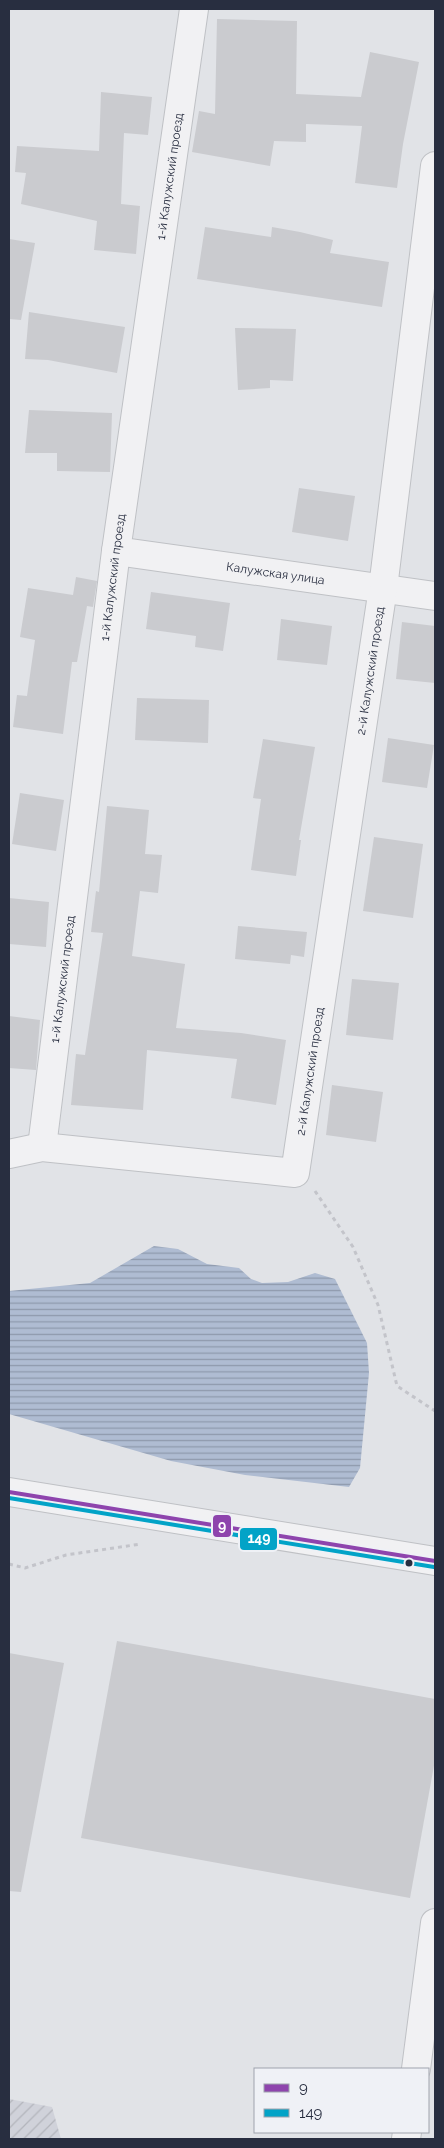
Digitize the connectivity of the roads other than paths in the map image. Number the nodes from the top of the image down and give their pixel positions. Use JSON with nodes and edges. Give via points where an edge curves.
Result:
{"nodes":[{"id":1,"x":194,"y":9,"type":"edge"},
{"id":2,"x":435,"y":166,"type":"edge"},
{"id":3,"x":116,"y":551,"type":"junction"},
{"id":4,"x":383,"y":588,"type":"junction"},
{"id":5,"x":435,"y":596,"type":"edge"},
{"id":6,"x":42,"y":1147,"type":"junction"},
{"id":7,"x":9,"y":1154,"type":"edge"},
{"id":8,"x":9,"y":1492,"type":"edge"},
{"id":9,"x":435,"y":1561,"type":"edge"},
{"id":10,"x":435,"y":1923,"type":"edge"},
{"id":11,"x":416,"y":2068,"type":"edge"}],
"edges":[{"from":1,"to":3,"type":"street","name":"1-й Калужский проезд"},
{"from":2,"to":4,"type":"street","name":"2-й Калужский проезд"},
{"from":3,"to":4,"type":"street","name":"Калужская улица"},
{"from":3,"to":6,"type":"street","name":"1-й Калужский проезд"},
{"from":4,"to":5,"type":"street","name":"Калужская улица"},
{"from":4,"to":6,"type":"street","name":"2-й Калужский проезд","via":[[295,1174]]},
{"from":6,"to":7,"type":"street"},
{"from":8,"to":9,"type":"street"},
{"from":10,"to":11,"type":"street"}]}
